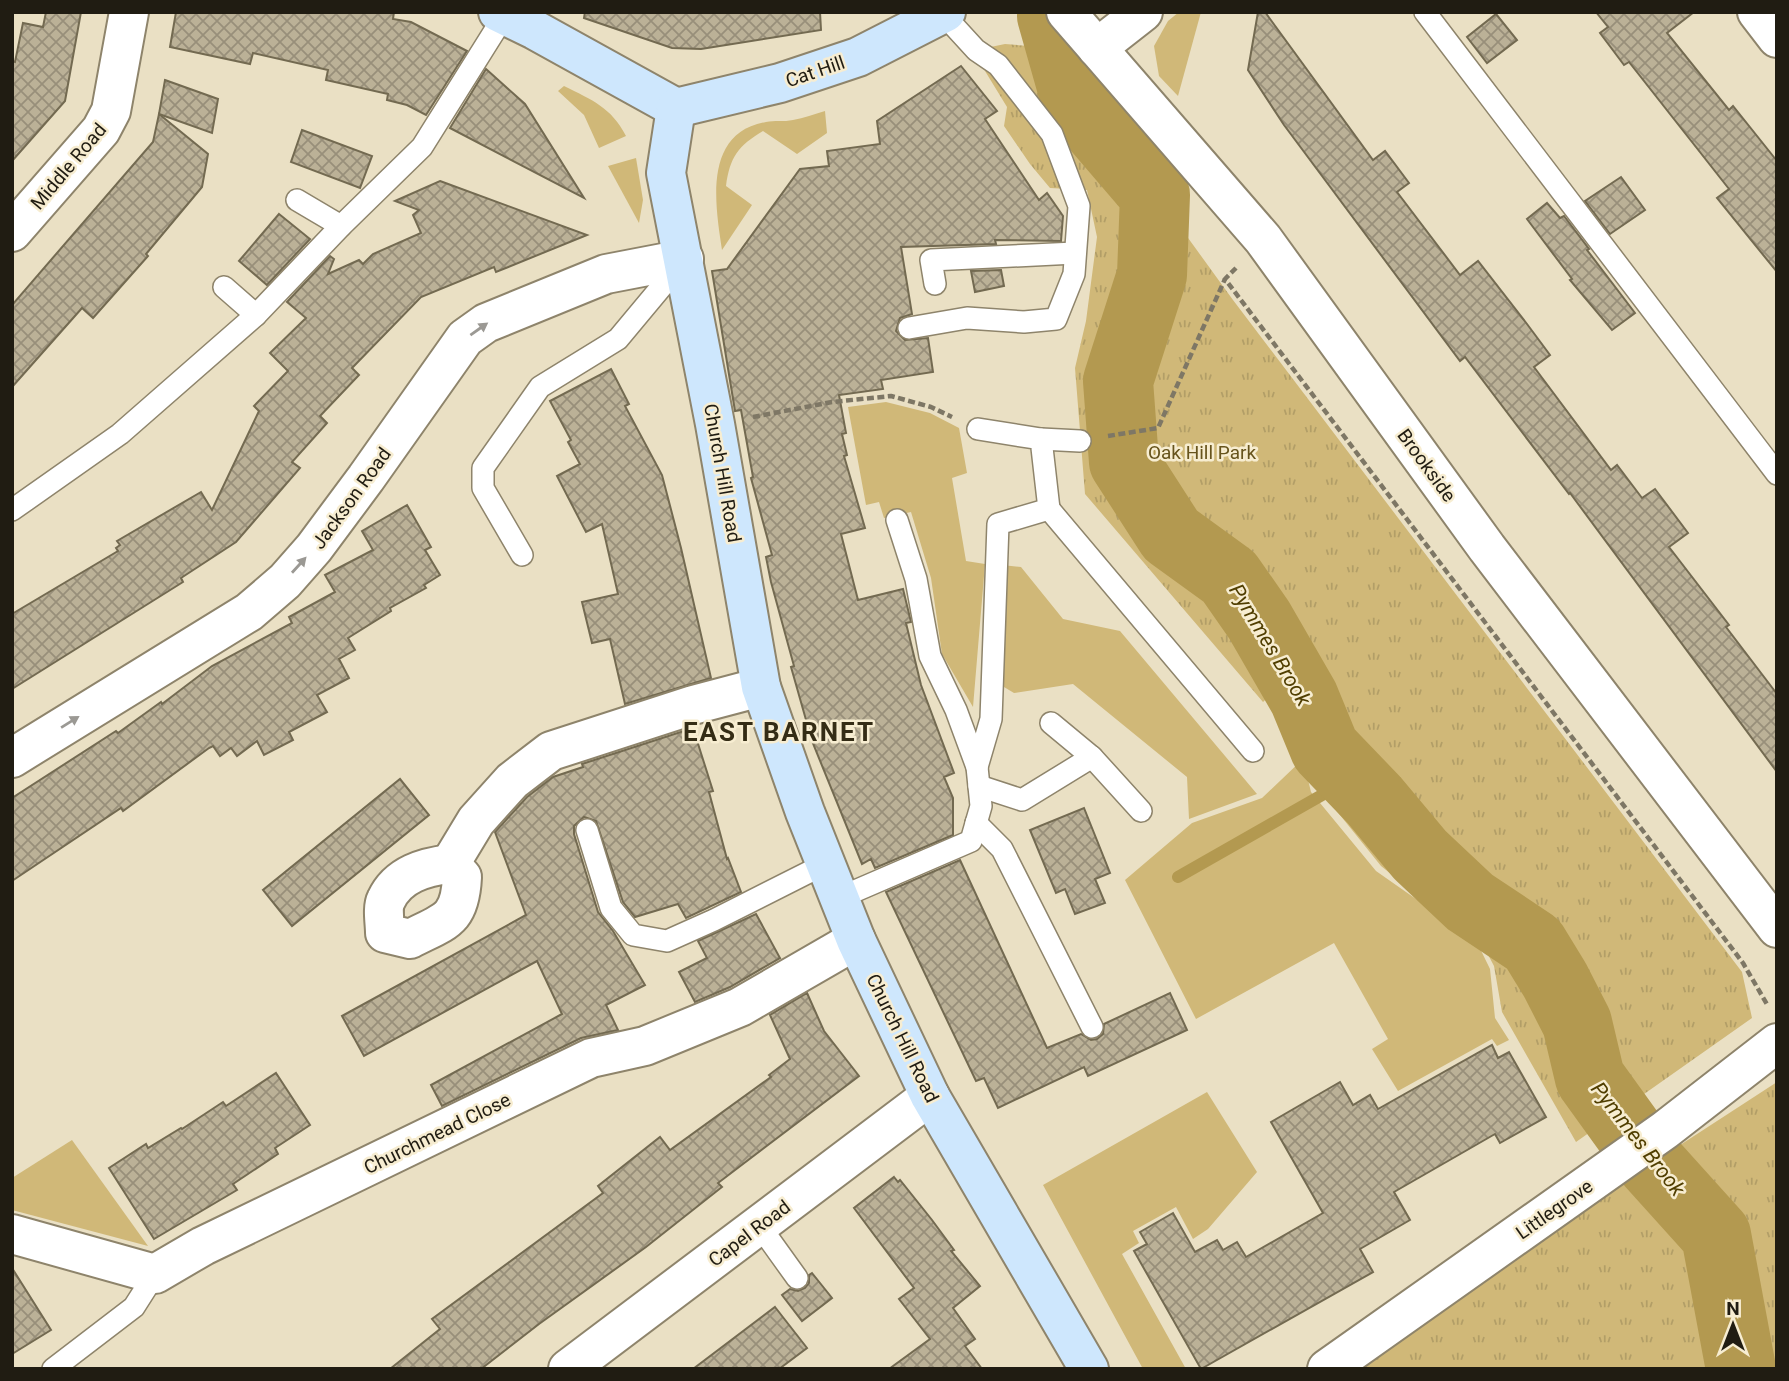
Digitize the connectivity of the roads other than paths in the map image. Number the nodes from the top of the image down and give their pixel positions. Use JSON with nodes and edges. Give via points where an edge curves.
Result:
{"nodes":[{"id":1,"x":129,"y":12,"type":"edge"},
{"id":2,"x":1143,"y":12,"type":"edge"},
{"id":3,"x":1425,"y":12,"type":"edge"},
{"id":4,"x":1757,"y":12,"type":"edge"},
{"id":5,"x":944,"y":13,"type":"edge"},
{"id":6,"x":501,"y":14,"type":"edge"},
{"id":7,"x":1078,"y":27,"type":"edge"},
{"id":8,"x":1777,"y":38,"type":"edge"},
{"id":9,"x":676,"y":108,"type":"junction"},
{"id":10,"x":297,"y":200,"type":"dead end"},
{"id":11,"x":341,"y":226,"type":"junction"},
{"id":12,"x":12,"y":232,"type":"edge"},
{"id":13,"x":1075,"y":253,"type":"junction"},
{"id":14,"x":684,"y":259,"type":"junction"},
{"id":15,"x":935,"y":284,"type":"dead end"},
{"id":16,"x":224,"y":287,"type":"dead end"},
{"id":17,"x":256,"y":315,"type":"junction"},
{"id":18,"x":909,"y":328,"type":"dead end"},
{"id":19,"x":978,"y":429,"type":"road end"},
{"id":20,"x":1041,"y":439,"type":"junction"},
{"id":21,"x":1080,"y":441,"type":"road end"},
{"id":22,"x":1777,"y":474,"type":"edge"},
{"id":23,"x":1049,"y":509,"type":"junction"},
{"id":24,"x":12,"y":510,"type":"edge"},
{"id":25,"x":897,"y":520,"type":"dead end"},
{"id":26,"x":522,"y":555,"type":"dead end"},
{"id":27,"x":761,"y":687,"type":"junction"},
{"id":28,"x":1051,"y":723,"type":"dead end"},
{"id":29,"x":1253,"y":751,"type":"dead end"},
{"id":30,"x":1092,"y":757,"type":"junction"},
{"id":31,"x":12,"y":758,"type":"edge"},
{"id":32,"x":978,"y":776,"type":"junction"},
{"id":33,"x":1141,"y":811,"type":"dead end"},
{"id":34,"x":976,"y":822,"type":"junction"},
{"id":35,"x":587,"y":830,"type":"dead end"},
{"id":36,"x":450,"y":864,"type":"dead end"},
{"id":37,"x":832,"y":881,"type":"junction"},
{"id":38,"x":1777,"y":928,"type":"edge"},
{"id":39,"x":856,"y":940,"type":"junction"},
{"id":40,"x":1773,"y":1026,"type":"edge"},
{"id":41,"x":1092,"y":1027,"type":"dead end"},
{"id":42,"x":930,"y":1097,"type":"junction"},
{"id":43,"x":759,"y":1225,"type":"junction"},
{"id":44,"x":12,"y":1234,"type":"edge"},
{"id":45,"x":155,"y":1274,"type":"junction"},
{"id":46,"x":797,"y":1278,"type":"dead end"},
{"id":47,"x":571,"y":1368,"type":"edge"},
{"id":48,"x":53,"y":1369,"type":"edge"},
{"id":49,"x":1089,"y":1369,"type":"edge"},
{"id":50,"x":1327,"y":1369,"type":"edge"}],
"edges":[{"from":1,"to":12,"type":"street","name":"Middle Road","via":[[111,111],[101,130]]},
{"from":2,"to":7,"type":"street"},
{"from":3,"to":22,"type":"lane"},
{"from":4,"to":8,"type":"street"},
{"from":5,"to":9,"type":"street","name":"Cat Hill","via":[[858,57],[780,83]]},
{"from":5,"to":13,"type":"lane","via":[[976,50],[998,65],[1052,134],[1079,206]]},
{"from":6,"to":9,"type":"street"},
{"from":6,"to":11,"type":"lane","via":[[422,147]]},
{"from":7,"to":38,"type":"street","name":"Brookside","via":[[1263,239],[1488,548]]},
{"from":9,"to":14,"type":"street","name":"Church Hill Road","via":[[666,173]]},
{"from":10,"to":11,"type":"lane"},
{"from":11,"to":17,"type":"lane"},
{"from":13,"to":15,"type":"lane","via":[[931,260]]},
{"from":13,"to":18,"type":"lane","via":[[1074,274],[1056,319],[967,318]]},
{"from":14,"to":26,"type":"lane","via":[[618,339],[540,387],[483,468],[483,488]]},
{"from":14,"to":27,"type":"street","name":"Church Hill Road"},
{"from":31,"to":14,"type":"street","name":"Jackson Road","one_way":true,"via":[[249,612],[285,581],[359,488],[465,338],[486,323],[606,274]]},
{"from":16,"to":17,"type":"lane"},
{"from":17,"to":24,"type":"lane","via":[[120,434]]},
{"from":19,"to":20,"type":"lane"},
{"from":20,"to":21,"type":"lane"},
{"from":20,"to":23,"type":"lane"},
{"from":23,"to":29,"type":"lane"},
{"from":23,"to":32,"type":"lane","via":[[998,524],[991,719]]},
{"from":25,"to":32,"type":"lane","via":[[916,579],[930,656],[956,710]]},
{"from":27,"to":36,"type":"street","via":[[693,705],[565,760],[551,751],[512,781],[476,821]]},
{"from":27,"to":37,"type":"street","name":"Church Hill Road"},
{"from":28,"to":30,"type":"lane"},
{"from":30,"to":32,"type":"lane","via":[[1022,800]]},
{"from":30,"to":33,"type":"lane"},
{"from":32,"to":34,"type":"lane","via":[[981,806]]},
{"from":34,"to":37,"type":"lane","via":[[971,841]]},
{"from":34,"to":41,"type":"lane","via":[[1002,849]]},
{"from":35,"to":37,"type":"lane","via":[[611,908],[633,935],[667,941],[714,920]]},
{"from":37,"to":39,"type":"street","name":"Church Hill Road"},
{"from":39,"to":42,"type":"street","name":"Church Hill Road"},
{"from":39,"to":45,"type":"street","name":"Churchmead Close","via":[[740,1007],[645,1046],[591,1058],[203,1246]]},
{"from":40,"to":50,"type":"street","name":"Littlegrove","via":[[1665,1130]]},
{"from":42,"to":43,"type":"street","name":"Capel Road"},
{"from":42,"to":49,"type":"street","name":"Church Hill Road"},
{"from":43,"to":46,"type":"lane"},
{"from":43,"to":47,"type":"street","name":"Capel Road"},
{"from":44,"to":45,"type":"street"},
{"from":45,"to":48,"type":"lane","via":[[134,1307]]}]}
